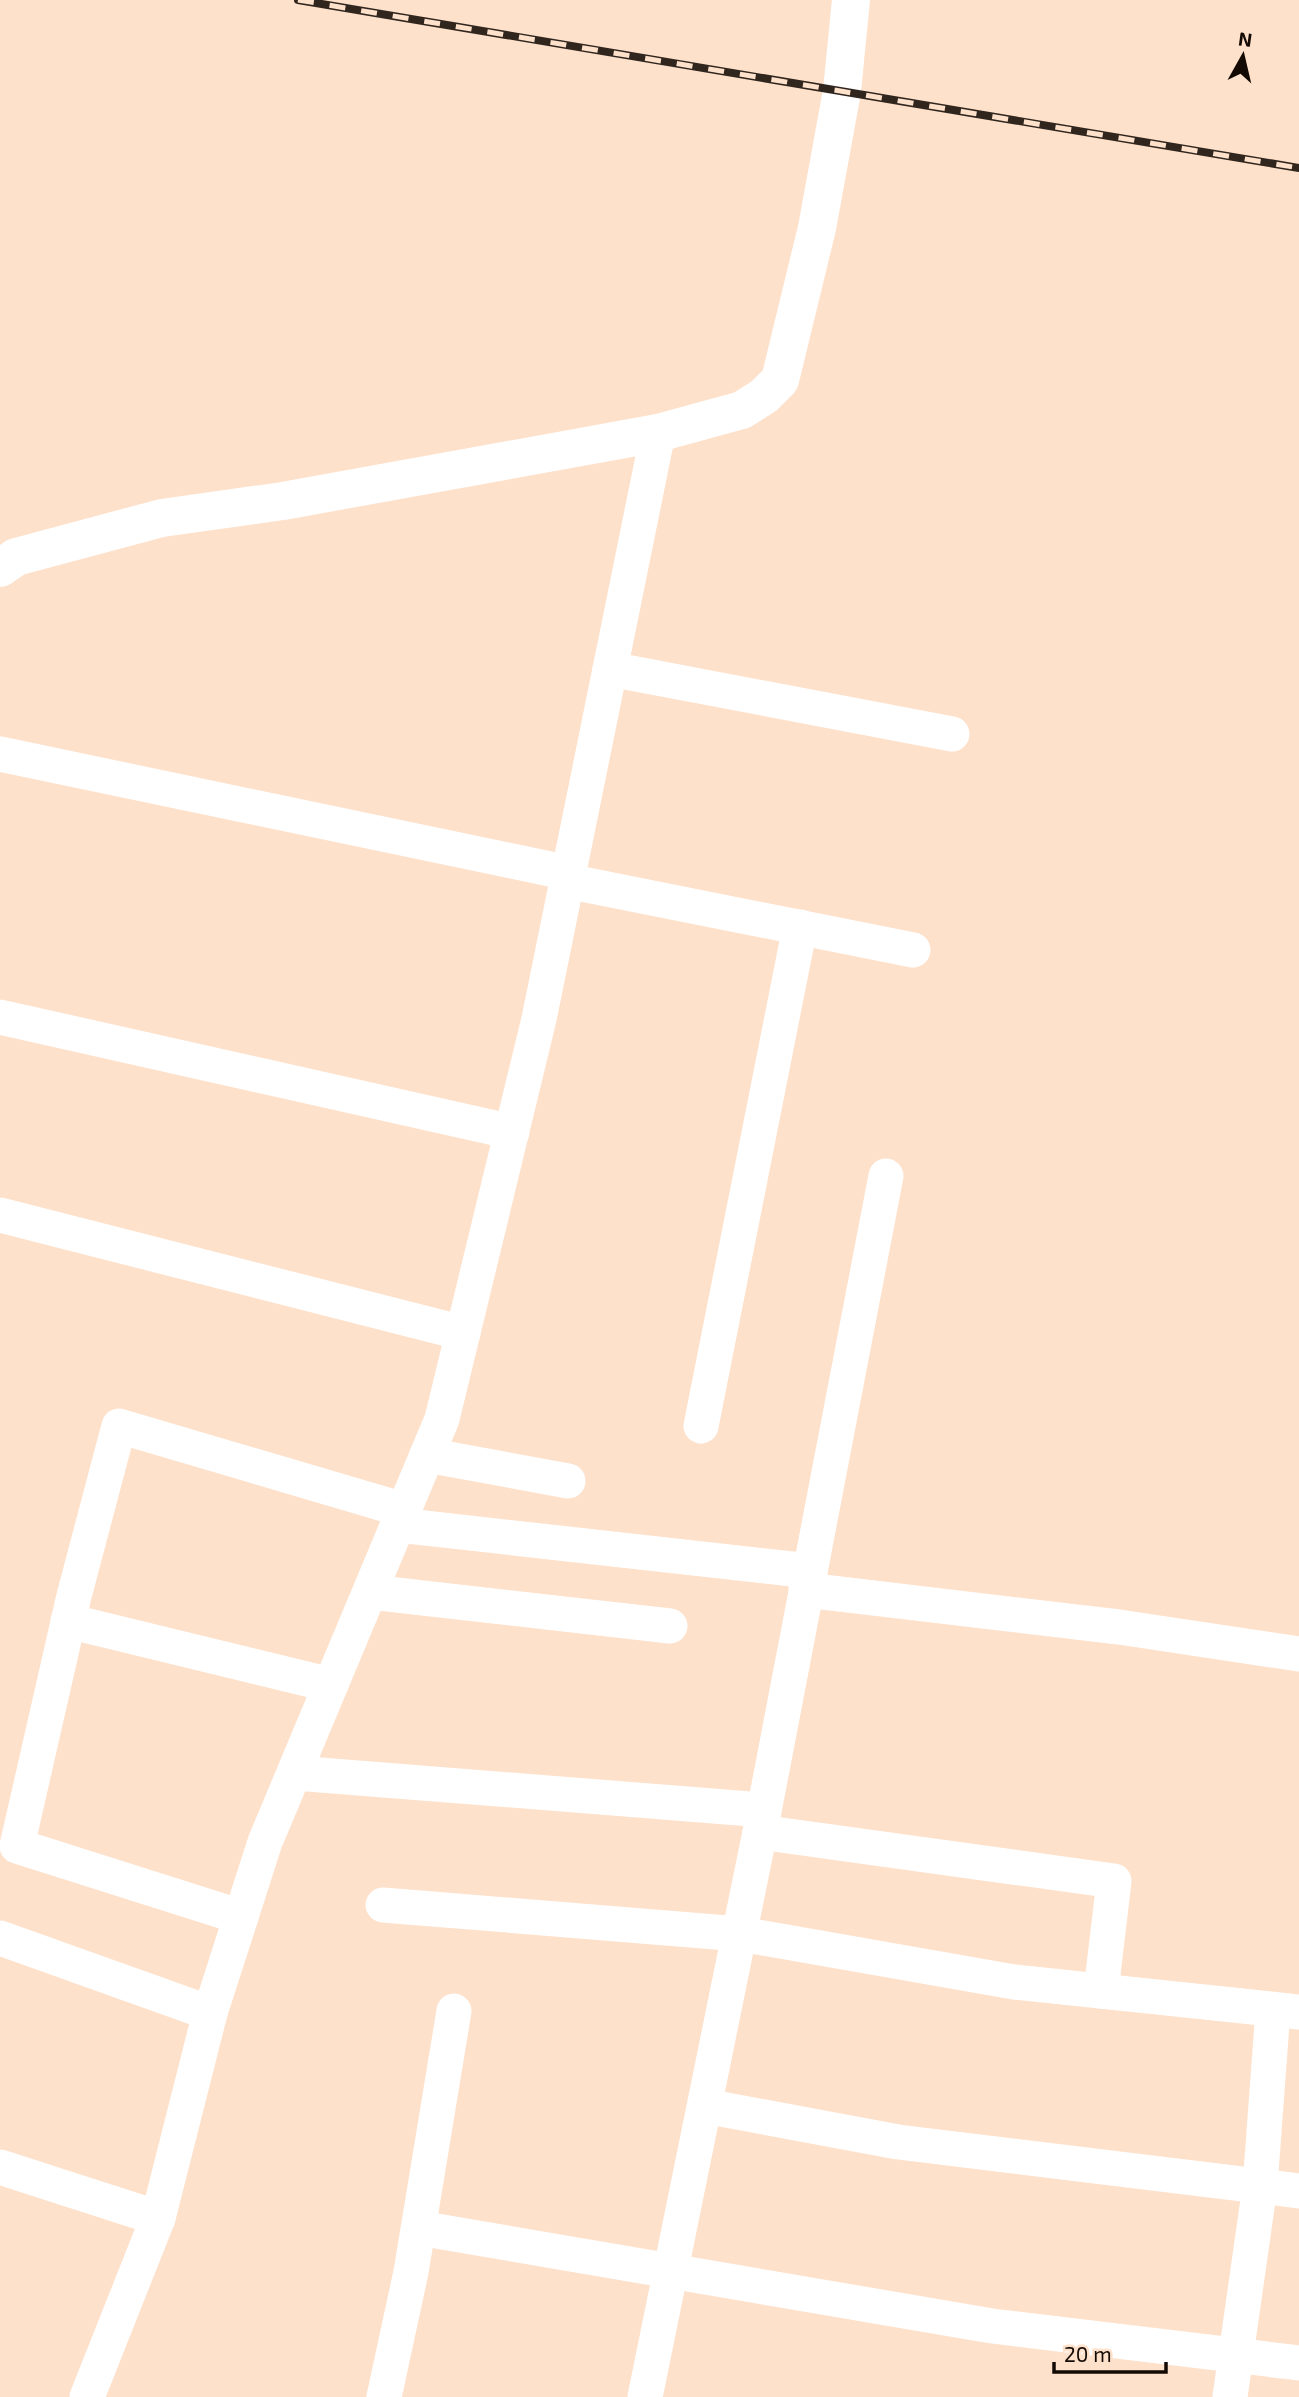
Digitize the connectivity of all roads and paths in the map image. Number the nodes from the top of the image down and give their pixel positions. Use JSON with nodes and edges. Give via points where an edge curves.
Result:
{"nodes":[{"id":1,"x":851,"y":0,"type":"edge"},
{"id":2,"x":658,"y":433,"type":"junction"},
{"id":3,"x":3,"y":563,"type":"edge"},
{"id":4,"x":610,"y":670,"type":"junction"},
{"id":5,"x":952,"y":734,"type":"dead end"},
{"id":6,"x":0,"y":754,"type":"edge"},
{"id":7,"x":568,"y":877,"type":"junction"},
{"id":8,"x":800,"y":927,"type":"junction"},
{"id":9,"x":913,"y":950,"type":"dead end"},
{"id":10,"x":0,"y":1017,"type":"edge"},
{"id":11,"x":512,"y":1132,"type":"junction"},
{"id":12,"x":886,"y":1175,"type":"dead end"},
{"id":13,"x":0,"y":1215,"type":"edge"},
{"id":14,"x":463,"y":1333,"type":"junction"},
{"id":15,"x":701,"y":1426,"type":"dead end"},
{"id":16,"x":427,"y":1455,"type":"junction"},
{"id":17,"x":568,"y":1481,"type":"dead end"},
{"id":18,"x":401,"y":1518,"type":"junction"},
{"id":19,"x":808,"y":1580,"type":"junction"},
{"id":20,"x":370,"y":1592,"type":"junction"},
{"id":21,"x":68,"y":1621,"type":"junction"},
{"id":22,"x":670,"y":1626,"type":"dead end"},
{"id":23,"x":1299,"y":1654,"type":"edge"},
{"id":24,"x":331,"y":1685,"type":"junction"},
{"id":25,"x":295,"y":1773,"type":"junction"},
{"id":26,"x":762,"y":1821,"type":"junction"},
{"id":27,"x":383,"y":1905,"type":"dead end"},
{"id":28,"x":241,"y":1917,"type":"junction"},
{"id":29,"x":740,"y":1934,"type":"junction"},
{"id":30,"x":0,"y":1938,"type":"edge"},
{"id":31,"x":1101,"y":1991,"type":"junction"},
{"id":32,"x":454,"y":2011,"type":"dead end"},
{"id":33,"x":1286,"y":2011,"type":"edge"},
{"id":34,"x":210,"y":2013,"type":"junction"},
{"id":35,"x":705,"y":2106,"type":"junction"},
{"id":36,"x":0,"y":2167,"type":"edge"},
{"id":37,"x":1260,"y":2186,"type":"junction"},
{"id":38,"x":1299,"y":2191,"type":"edge"},
{"id":39,"x":158,"y":2218,"type":"junction"},
{"id":40,"x":419,"y":2228,"type":"junction"},
{"id":41,"x":671,"y":2270,"type":"junction"},
{"id":42,"x":1235,"y":2357,"type":"junction"},
{"id":43,"x":1299,"y":2364,"type":"edge"},
{"id":44,"x":87,"y":2397,"type":"edge"},
{"id":45,"x":384,"y":2397,"type":"edge"},
{"id":46,"x":645,"y":2397,"type":"edge"},
{"id":47,"x":1230,"y":2397,"type":"edge"}],
"edges":[{"from":1,"to":2,"type":"street","via":[[842,91],[817,228],[780,380],[742,410]]},
{"from":2,"to":3,"type":"street","via":[[283,501],[162,518]]},
{"from":2,"to":4,"type":"street"},
{"from":4,"to":5,"type":"street"},
{"from":4,"to":7,"type":"street"},
{"from":6,"to":7,"type":"street"},
{"from":7,"to":8,"type":"street"},
{"from":7,"to":11,"type":"street"},
{"from":8,"to":9,"type":"street"},
{"from":8,"to":15,"type":"street"},
{"from":10,"to":11,"type":"street"},
{"from":11,"to":14,"type":"street"},
{"from":12,"to":19,"type":"street"},
{"from":13,"to":14,"type":"street"},
{"from":14,"to":16,"type":"street","via":[[442,1419]]},
{"from":16,"to":17,"type":"street"},
{"from":16,"to":18,"type":"street"},
{"from":18,"to":19,"type":"street"},
{"from":18,"to":20,"type":"street"},
{"from":18,"to":21,"type":"street","via":[[120,1426]]},
{"from":19,"to":23,"type":"street"},
{"from":19,"to":26,"type":"street"},
{"from":20,"to":22,"type":"street"},
{"from":20,"to":24,"type":"street"},
{"from":21,"to":24,"type":"street"},
{"from":21,"to":28,"type":"street","via":[[17,1846]]},
{"from":24,"to":25,"type":"street"},
{"from":25,"to":26,"type":"street"},
{"from":25,"to":28,"type":"street","via":[[265,1842]]},
{"from":26,"to":29,"type":"street"},
{"from":26,"to":31,"type":"street","via":[[1114,1881]]},
{"from":27,"to":29,"type":"street"},
{"from":28,"to":34,"type":"street"},
{"from":29,"to":31,"type":"street","via":[[1014,1982]]},
{"from":29,"to":35,"type":"street"},
{"from":30,"to":34,"type":"street"},
{"from":31,"to":33,"type":"street"},
{"from":32,"to":40,"type":"street"},
{"from":33,"to":37,"type":"street"},
{"from":34,"to":39,"type":"street"},
{"from":35,"to":37,"type":"street","via":[[898,2142]]},
{"from":35,"to":41,"type":"street"},
{"from":36,"to":39,"type":"street"},
{"from":37,"to":38,"type":"street"},
{"from":37,"to":42,"type":"street"},
{"from":39,"to":44,"type":"street"},
{"from":40,"to":41,"type":"street"},
{"from":40,"to":45,"type":"street"},
{"from":41,"to":42,"type":"street","via":[[992,2326]]},
{"from":41,"to":46,"type":"street"},
{"from":42,"to":43,"type":"street"},
{"from":42,"to":47,"type":"street"}]}
